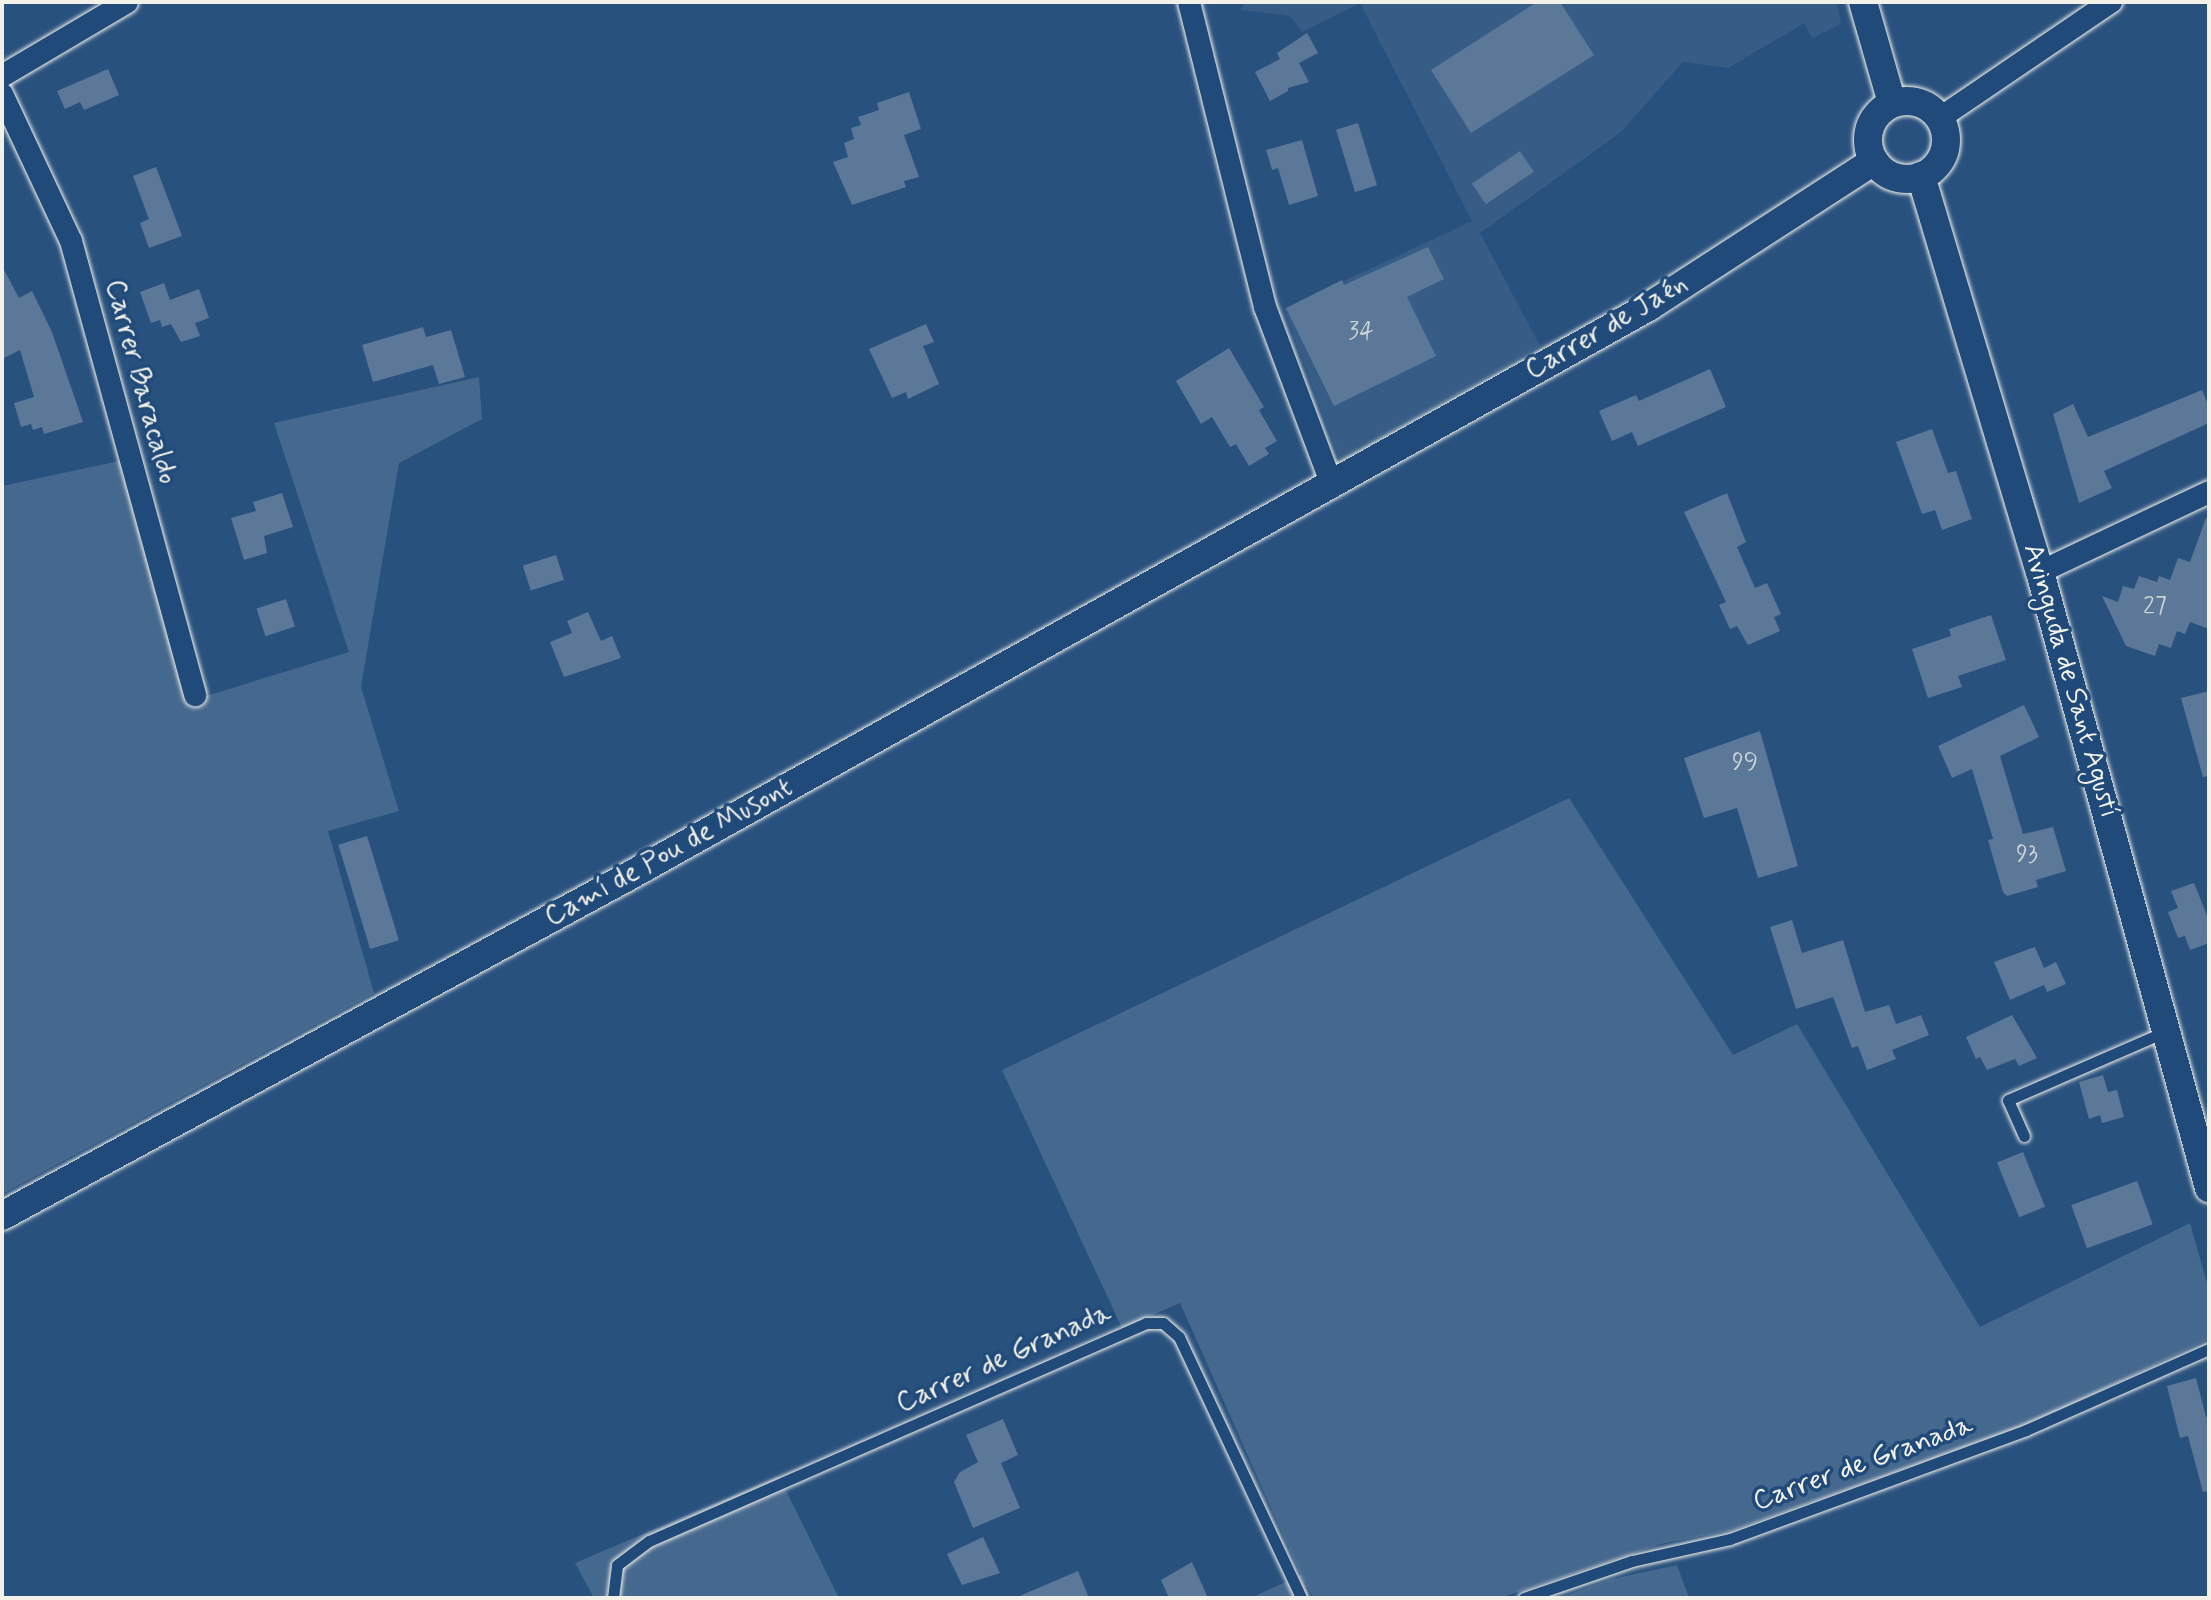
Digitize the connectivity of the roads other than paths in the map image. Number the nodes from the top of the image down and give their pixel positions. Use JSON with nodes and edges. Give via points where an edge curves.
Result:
{"nodes":[{"id":1,"x":127,"y":2,"type":"edge"},
{"id":2,"x":1189,"y":2,"type":"edge"},
{"id":3,"x":1863,"y":2,"type":"edge"},
{"id":4,"x":2111,"y":2,"type":"edge"},
{"id":5,"x":2,"y":76,"type":"edge"},
{"id":6,"x":2,"y":94,"type":"edge"},
{"id":7,"x":1892,"y":103,"type":"junction"},
{"id":8,"x":1940,"y":118,"type":"junction"},
{"id":9,"x":1874,"y":161,"type":"junction"},
{"id":10,"x":1921,"y":176,"type":"junction"},
{"id":11,"x":1349,"y":479,"type":"junction"},
{"id":12,"x":2209,"y":492,"type":"edge"},
{"id":13,"x":2040,"y":572,"type":"junction"},
{"id":14,"x":195,"y":695,"type":"dead end"},
{"id":15,"x":2167,"y":1031,"type":"junction"},
{"id":16,"x":2024,"y":1136,"type":"dead end"},
{"id":17,"x":2209,"y":1188,"type":"edge"},
{"id":18,"x":2,"y":1216,"type":"edge"},
{"id":19,"x":2209,"y":1349,"type":"edge"},
{"id":20,"x":613,"y":1598,"type":"edge"},
{"id":21,"x":1301,"y":1598,"type":"edge"},
{"id":22,"x":1524,"y":1598,"type":"edge"}],
"edges":[{"from":1,"to":5,"type":"street"},
{"from":2,"to":11,"type":"street","via":[[1265,307]]},
{"from":3,"to":7,"type":"street"},
{"from":4,"to":8,"type":"street"},
{"from":6,"to":14,"type":"street","name":"Carrer Baracaldo","via":[[71,241]]},
{"from":7,"to":8,"type":"street","via":[[1922,103]]},
{"from":7,"to":9,"type":"street","via":[[1870,126],[1867,138]]},
{"from":8,"to":10,"type":"street","via":[[1945,147],[1941,159]]},
{"from":9,"to":10,"type":"street","via":[[1895,177]]},
{"from":9,"to":11,"type":"street","name":"Carrer de Jaén","via":[[1650,306]]},
{"from":10,"to":13,"type":"street","name":"Avinguda de Sant Agustí"},
{"from":11,"to":18,"type":"street","name":"Camí de Pou de Musont"},
{"from":12,"to":13,"type":"street"},
{"from":13,"to":15,"type":"street","name":"Avinguda de Sant Agustí"},
{"from":15,"to":16,"type":"lane","via":[[2008,1100]]},
{"from":15,"to":17,"type":"street","name":"Avinguda de Sant Agustí"},
{"from":19,"to":22,"type":"lane","name":"Carrer de Granada","via":[[2026,1430],[1730,1539],[1632,1561]]},
{"from":20,"to":21,"type":"lane","name":"Carrer de Granada","via":[[617,1565],[649,1541],[1146,1323],[1163,1323],[1179,1337]]}]}
